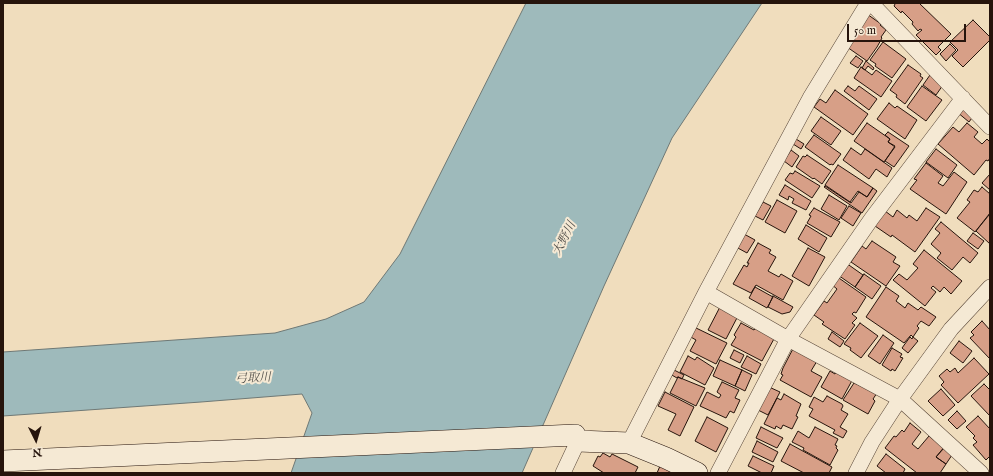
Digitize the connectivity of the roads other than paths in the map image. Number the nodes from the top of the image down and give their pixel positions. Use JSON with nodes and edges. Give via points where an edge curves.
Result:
{"nodes":[{"id":1,"x":868,"y":3,"type":"edge"},
{"id":2,"x":871,"y":3,"type":"edge"},
{"id":3,"x":963,"y":98,"type":"junction"},
{"id":4,"x":990,"y":127,"type":"edge"},
{"id":5,"x":990,"y":287,"type":"edge"},
{"id":6,"x":706,"y":292,"type":"junction"},
{"id":7,"x":788,"y":339,"type":"junction"},
{"id":8,"x":900,"y":399,"type":"junction"},
{"id":9,"x":577,"y":438,"type":"junction"},
{"id":10,"x":629,"y":443,"type":"junction"},
{"id":11,"x":3,"y":461,"type":"edge"},
{"id":12,"x":563,"y":473,"type":"edge"},
{"id":13,"x":697,"y":473,"type":"edge"},
{"id":14,"x":718,"y":473,"type":"edge"},
{"id":15,"x":856,"y":473,"type":"edge"},
{"id":16,"x":981,"y":473,"type":"edge"}],
"edges":[{"from":1,"to":6,"type":"street","via":[[810,98]]},
{"from":2,"to":3,"type":"street"},
{"from":3,"to":4,"type":"street"},
{"from":3,"to":7,"type":"street","via":[[872,218]]},
{"from":5,"to":8,"type":"street","via":[[951,329]]},
{"from":6,"to":7,"type":"street"},
{"from":6,"to":10,"type":"street"},
{"from":7,"to":8,"type":"street"},
{"from":7,"to":14,"type":"street"},
{"from":8,"to":15,"type":"street","via":[[872,442]]},
{"from":8,"to":16,"type":"street"},
{"from":9,"to":10,"type":"street"},
{"from":9,"to":11,"type":"street"},
{"from":9,"to":12,"type":"street"},
{"from":10,"to":13,"type":"street"}]}
